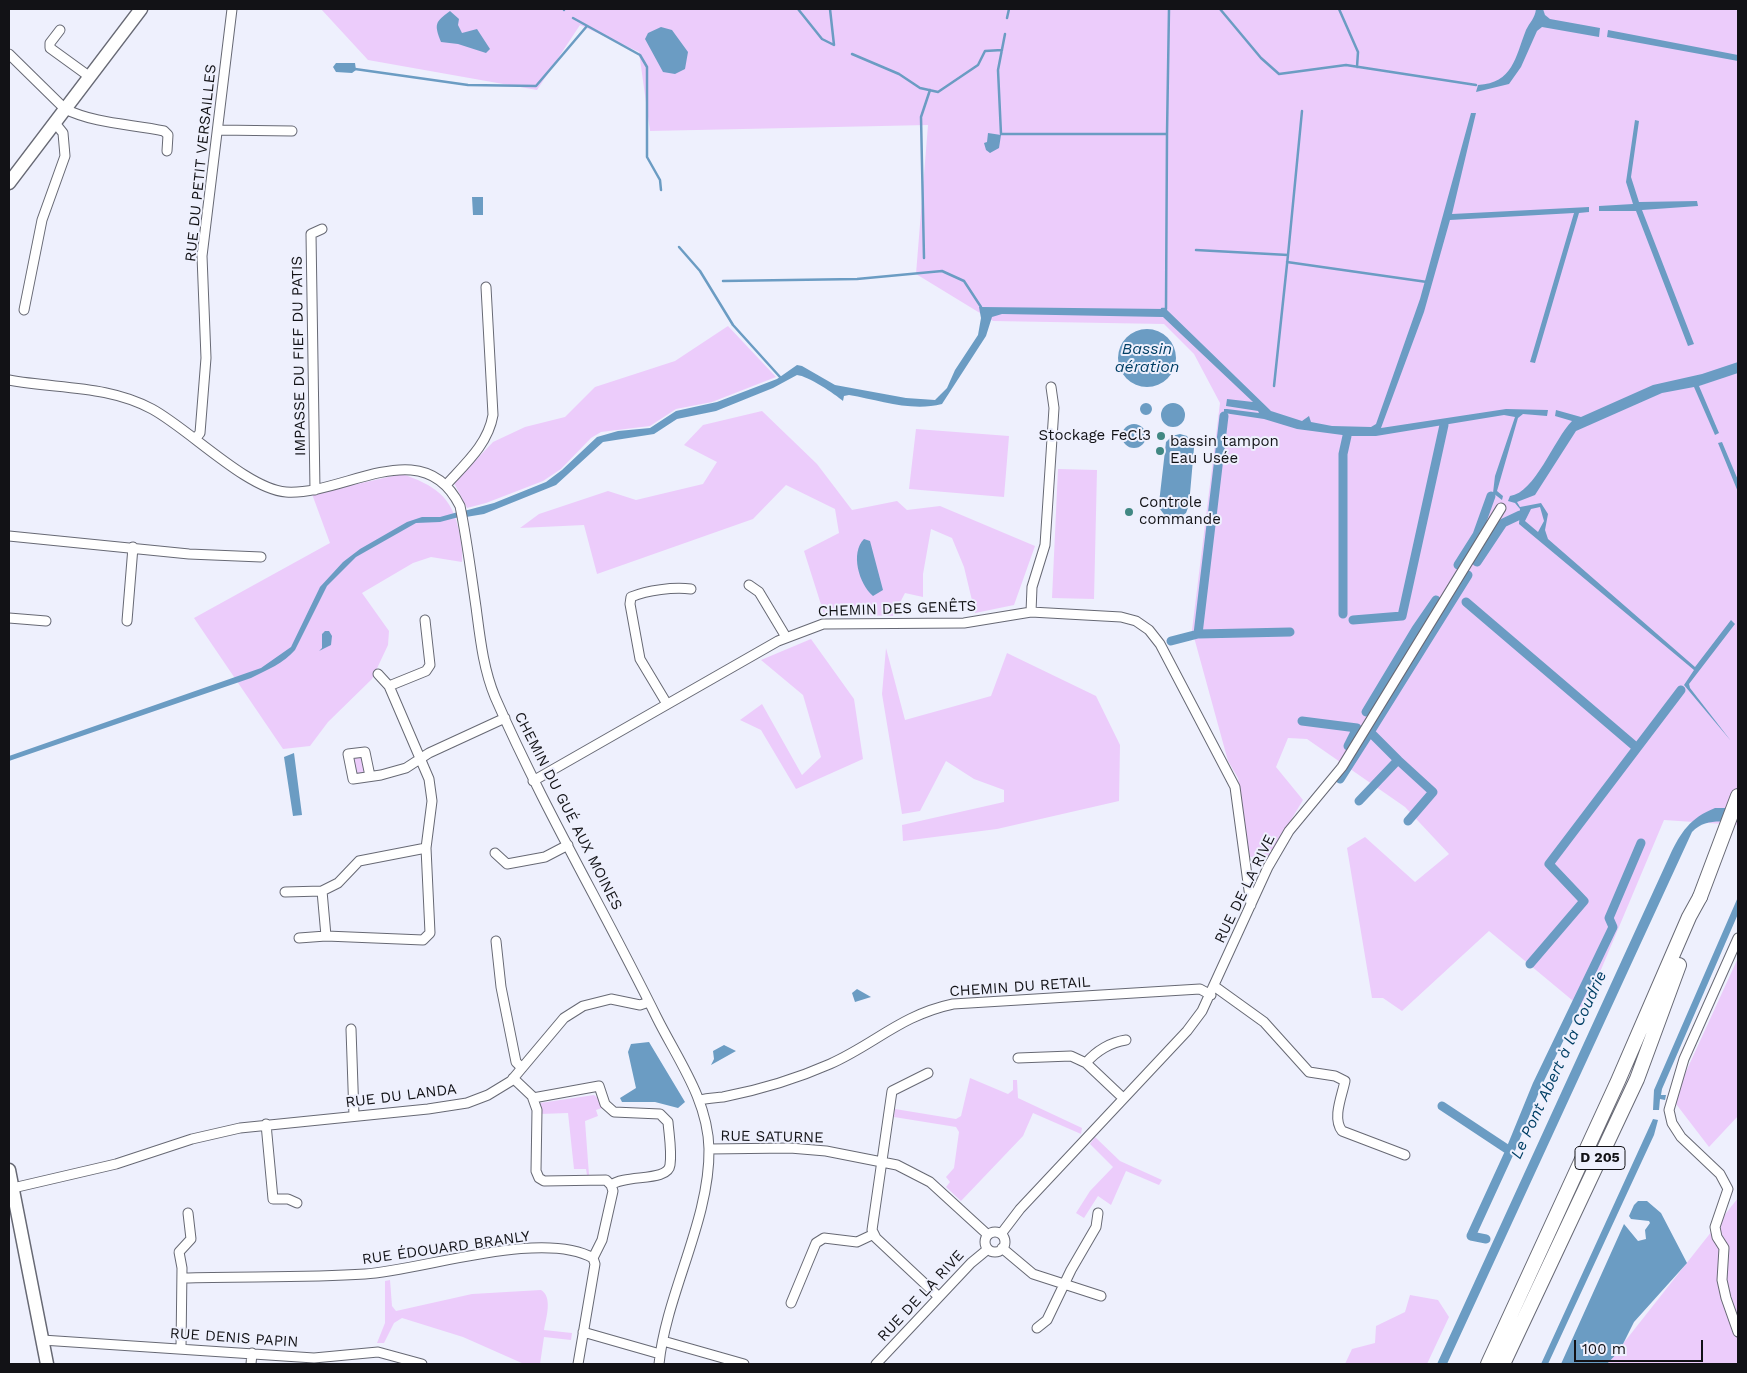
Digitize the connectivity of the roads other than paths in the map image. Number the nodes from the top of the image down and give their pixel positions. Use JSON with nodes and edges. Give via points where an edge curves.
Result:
{"nodes":[{"id":1,"x":142,"y":9,"type":"edge"},
{"id":2,"x":232,"y":9,"type":"edge"},
{"id":3,"x":60,"y":30,"type":"dead end"},
{"id":4,"x":9,"y":54,"type":"edge"},
{"id":5,"x":90,"y":77,"type":"junction"},
{"id":6,"x":65,"y":109,"type":"junction"},
{"id":7,"x":55,"y":123,"type":"junction"},
{"id":8,"x":218,"y":130,"type":"junction"},
{"id":9,"x":292,"y":131,"type":"dead end"},
{"id":10,"x":167,"y":151,"type":"dead end"},
{"id":11,"x":9,"y":183,"type":"edge"},
{"id":12,"x":322,"y":229,"type":"dead end"},
{"id":13,"x":486,"y":286,"type":"dead end"},
{"id":14,"x":24,"y":310,"type":"dead end"},
{"id":15,"x":9,"y":380,"type":"edge"},
{"id":16,"x":1052,"y":387,"type":"dead end"},
{"id":17,"x":195,"y":439,"type":"junction"},
{"id":18,"x":446,"y":485,"type":"junction"},
{"id":19,"x":315,"y":490,"type":"junction"},
{"id":20,"x":1501,"y":508,"type":"dead end"},
{"id":21,"x":9,"y":536,"type":"edge"},
{"id":22,"x":133,"y":547,"type":"junction"},
{"id":23,"x":261,"y":557,"type":"dead end"},
{"id":24,"x":749,"y":585,"type":"dead end"},
{"id":25,"x":691,"y":589,"type":"dead end"},
{"id":26,"x":1031,"y":612,"type":"junction"},
{"id":27,"x":9,"y":618,"type":"edge"},
{"id":28,"x":425,"y":620,"type":"dead end"},
{"id":29,"x":46,"y":621,"type":"dead end"},
{"id":30,"x":127,"y":621,"type":"dead end"},
{"id":31,"x":786,"y":637,"type":"junction"},
{"id":32,"x":378,"y":674,"type":"dead end"},
{"id":33,"x":389,"y":686,"type":"junction"},
{"id":34,"x":667,"y":704,"type":"junction"},
{"id":35,"x":505,"y":718,"type":"junction"},
{"id":36,"x":421,"y":760,"type":"junction"},
{"id":37,"x":370,"y":776,"type":"dead end"},
{"id":38,"x":534,"y":781,"type":"junction"},
{"id":39,"x":1738,"y":796,"type":"edge"},
{"id":40,"x":568,"y":845,"type":"junction"},
{"id":41,"x":426,"y":848,"type":"junction"},
{"id":42,"x":495,"y":853,"type":"dead end"},
{"id":43,"x":322,"y":891,"type":"junction"},
{"id":44,"x":285,"y":892,"type":"dead end"},
{"id":45,"x":1700,"y":897,"type":"junction"},
{"id":46,"x":1251,"y":905,"type":"junction"},
{"id":47,"x":326,"y":936,"type":"junction"},
{"id":48,"x":299,"y":938,"type":"dead end"},
{"id":49,"x":1738,"y":938,"type":"edge"},
{"id":50,"x":496,"y":941,"type":"dead end"},
{"id":51,"x":1214,"y":986,"type":"junction"},
{"id":52,"x":1211,"y":995,"type":"junction"},
{"id":53,"x":649,"y":1002,"type":"junction"},
{"id":54,"x":351,"y":1029,"type":"dead end"},
{"id":55,"x":1126,"y":1040,"type":"dead end"},
{"id":56,"x":1018,"y":1058,"type":"dead end"},
{"id":57,"x":1086,"y":1063,"type":"junction"},
{"id":58,"x":522,"y":1068,"type":"junction"},
{"id":59,"x":928,"y":1073,"type":"dead end"},
{"id":60,"x":513,"y":1078,"type":"junction"},
{"id":61,"x":533,"y":1098,"type":"junction"},
{"id":62,"x":1123,"y":1098,"type":"junction"},
{"id":63,"x":700,"y":1100,"type":"junction"},
{"id":64,"x":354,"y":1116,"type":"junction"},
{"id":65,"x":266,"y":1124,"type":"junction"},
{"id":66,"x":709,"y":1149,"type":"junction"},
{"id":67,"x":1405,"y":1155,"type":"dead end"},
{"id":68,"x":881,"y":1162,"type":"junction"},
{"id":69,"x":9,"y":1170,"type":"edge"},
{"id":70,"x":611,"y":1185,"type":"junction"},
{"id":71,"x":12,"y":1196,"type":"edge"},
{"id":72,"x":298,"y":1203,"type":"dead end"},
{"id":73,"x":188,"y":1213,"type":"dead end"},
{"id":74,"x":1098,"y":1213,"type":"dead end"},
{"id":75,"x":874,"y":1234,"type":"junction"},
{"id":76,"x":1002,"y":1234,"type":"junction"},
{"id":77,"x":988,"y":1235,"type":"junction"},
{"id":78,"x":1002,"y":1248,"type":"junction"},
{"id":79,"x":988,"y":1249,"type":"junction"},
{"id":80,"x":593,"y":1258,"type":"junction"},
{"id":81,"x":182,"y":1278,"type":"junction"},
{"id":82,"x":1064,"y":1284,"type":"junction"},
{"id":83,"x":1101,"y":1296,"type":"dead end"},
{"id":84,"x":939,"y":1297,"type":"junction"},
{"id":85,"x":791,"y":1303,"type":"dead end"},
{"id":86,"x":1037,"y":1328,"type":"dead end"},
{"id":87,"x":583,"y":1332,"type":"junction"},
{"id":88,"x":1738,"y":1332,"type":"edge"},
{"id":89,"x":42,"y":1340,"type":"junction"},
{"id":90,"x":663,"y":1341,"type":"junction"},
{"id":91,"x":181,"y":1348,"type":"junction"},
{"id":92,"x":252,"y":1353,"type":"junction"},
{"id":93,"x":660,"y":1354,"type":"junction"},
{"id":94,"x":47,"y":1364,"type":"edge"},
{"id":95,"x":251,"y":1364,"type":"edge"},
{"id":96,"x":422,"y":1364,"type":"edge"},
{"id":97,"x":578,"y":1364,"type":"edge"},
{"id":98,"x":659,"y":1364,"type":"edge"},
{"id":99,"x":744,"y":1364,"type":"edge"},
{"id":100,"x":876,"y":1364,"type":"edge"},
{"id":101,"x":1488,"y":1364,"type":"edge"},
{"id":102,"x":1503,"y":1364,"type":"edge"}],
"edges":[{"from":1,"to":5,"type":"main road"},
{"from":2,"to":8,"type":"street","name":"RUE DU PETIT VERSAILLES"},
{"from":3,"to":5,"type":"street","via":[[50,48]]},
{"from":4,"to":6,"type":"street"},
{"from":5,"to":6,"type":"main road"},
{"from":6,"to":7,"type":"main road"},
{"from":6,"to":10,"type":"street","via":[[123,125],[164,130],[168,135]]},
{"from":7,"to":11,"type":"main road"},
{"from":7,"to":14,"type":"street","via":[[63,133],[65,156],[42,220]]},
{"from":8,"to":9,"type":"street"},
{"from":8,"to":17,"type":"street","name":"RUE DU PETIT VERSAILLES","via":[[202,256],[206,358],[200,433]]},
{"from":12,"to":19,"type":"street","name":"IMPASSE DU FIEF DU PATIS","via":[[311,234]]},
{"from":13,"to":18,"type":"street","via":[[493,414],[490,432],[476,453]]},
{"from":15,"to":17,"type":"street","name":"CHEMIN DU GUÉ AUX MOINES","via":[[125,397],[153,409]]},
{"from":16,"to":26,"type":"street","via":[[1054,408],[1045,545],[1032,587]]},
{"from":17,"to":19,"type":"street","name":"CHEMIN DU GUÉ AUX MOINES","via":[[258,484],[285,492]]},
{"from":18,"to":19,"type":"street","name":"CHEMIN DU GUÉ AUX MOINES","via":[[413,470],[392,469]]},
{"from":18,"to":35,"type":"street","name":"CHEMIN DU GUÉ AUX MOINES","via":[[460,506],[484,661],[489,683]]},
{"from":20,"to":46,"type":"street","name":"RUE DE LA RIVE","via":[[1342,767],[1288,831]]},
{"from":21,"to":22,"type":"street"},
{"from":22,"to":23,"type":"street","via":[[189,554]]},
{"from":22,"to":30,"type":"street"},
{"from":24,"to":31,"type":"street","via":[[764,598]]},
{"from":25,"to":34,"type":"street","via":[[638,594],[632,597],[630,604],[640,659]]},
{"from":26,"to":31,"type":"street","name":"CHEMIN DES GENÊTS","via":[[964,623],[823,624]]},
{"from":26,"to":46,"type":"street","name":"CHEMIN DES GENÊTS","via":[[1121,617],[1136,621],[1149,630],[1160,644],[1235,788]]},
{"from":27,"to":29,"type":"street"},
{"from":28,"to":33,"type":"street","via":[[430,665],[426,671]]},
{"from":31,"to":34,"type":"street","name":"CHEMIN DES GENÊTS"},
{"from":32,"to":33,"type":"street"},
{"from":33,"to":36,"type":"street"},
{"from":34,"to":38,"type":"street","name":"CHEMIN DES GENÊTS"},
{"from":35,"to":36,"type":"street"},
{"from":35,"to":38,"type":"street","name":"CHEMIN DU GUÉ AUX MOINES"},
{"from":36,"to":37,"type":"street","via":[[406,768]]},
{"from":36,"to":41,"type":"street","via":[[429,779],[432,800]]},
{"from":38,"to":40,"type":"street","name":"CHEMIN DU GUÉ AUX MOINES"},
{"from":39,"to":45,"type":"main road","number":"D 205"},
{"from":40,"to":42,"type":"street","via":[[544,857],[507,864]]},
{"from":40,"to":53,"type":"street","name":"CHEMIN DU GUÉ AUX MOINES"},
{"from":41,"to":43,"type":"street","via":[[359,861],[338,883]]},
{"from":41,"to":47,"type":"street","via":[[430,933],[427,939]]},
{"from":43,"to":44,"type":"street"},
{"from":43,"to":47,"type":"street"},
{"from":45,"to":101,"type":"main road","number":"D 205"},
{"from":45,"to":102,"type":"main road","number":"D 205","via":[[1677,972],[1637,1080]]},
{"from":46,"to":51,"type":"street","name":"RUE DE LA RIVE"},
{"from":47,"to":48,"type":"street"},
{"from":49,"to":88,"type":"street","via":[[1684,1059],[1669,1110],[1672,1124],[1680,1137],[1720,1174],[1728,1189],[1716,1227],[1717,1237],[1724,1248],[1722,1280]]},
{"from":50,"to":58,"type":"street","via":[[501,987],[516,1062]]},
{"from":51,"to":52,"type":"street","name":"RUE DE LA RIVE"},
{"from":51,"to":67,"type":"street","via":[[1264,1022],[1309,1072],[1345,1081],[1337,1119],[1342,1131]]},
{"from":52,"to":62,"type":"street","name":"RUE DE LA RIVE","via":[[1187,1031]]},
{"from":52,"to":63,"type":"street","name":"CHEMIN DU RETAIL","via":[[1200,989],[933,1008],[904,1020],[836,1061],[814,1070],[767,1086]]},
{"from":53,"to":58,"type":"street","name":"RUE DU LANDA","via":[[640,1005],[611,1000],[583,1006],[564,1018]]},
{"from":53,"to":63,"type":"street","name":"CHEMIN DU GUÉ AUX MOINES"},
{"from":54,"to":64,"type":"street"},
{"from":55,"to":57,"type":"street","via":[[1117,1041]]},
{"from":56,"to":57,"type":"street","via":[[1071,1056]]},
{"from":57,"to":62,"type":"street"},
{"from":58,"to":60,"type":"street","name":"RUE DU LANDA"},
{"from":59,"to":68,"type":"street","via":[[892,1091]]},
{"from":60,"to":61,"type":"street"},
{"from":60,"to":64,"type":"street","name":"RUE DU LANDA","via":[[488,1095],[466,1103]]},
{"from":61,"to":70,"type":"street","via":[[537,1110],[536,1171],[539,1178],[544,1181],[606,1180]]},
{"from":61,"to":70,"type":"street","via":[[599,1086],[605,1104],[614,1112],[660,1114],[666,1118],[670,1166],[667,1173],[623,1178]]},
{"from":62,"to":76,"type":"street","name":"RUE DE LA RIVE","via":[[1020,1208]]},
{"from":63,"to":66,"type":"street","name":"CHEMIN DU GUÉ AUX MOINES"},
{"from":64,"to":65,"type":"street","name":"RUE DU LANDA"},
{"from":65,"to":71,"type":"street","name":"RUE DU LANDA","via":[[206,1135]]},
{"from":65,"to":72,"type":"street","via":[[273,1199]]},
{"from":66,"to":68,"type":"street","name":"RUE SATURNE","via":[[790,1148],[826,1151]]},
{"from":66,"to":90,"type":"street","name":"CHEMIN DU GUÉ AUX MOINES","via":[[700,1206]]},
{"from":68,"to":75,"type":"street"},
{"from":68,"to":77,"type":"street","name":"RUE SATURNE","via":[[905,1168],[930,1182]]},
{"from":69,"to":71,"type":"main road"},
{"from":70,"to":80,"type":"street","via":[[613,1191],[602,1240]]},
{"from":71,"to":89,"type":"main road"},
{"from":73,"to":81,"type":"street","via":[[191,1239],[179,1252]]},
{"from":74,"to":82,"type":"street","via":[[1096,1227]]},
{"from":75,"to":84,"type":"street"},
{"from":75,"to":85,"type":"street","via":[[858,1242],[824,1238],[816,1243]]},
{"from":76,"to":77,"type":"street","via":[[994,1232]]},
{"from":76,"to":78,"type":"street","via":[[1005,1241]]},
{"from":77,"to":79,"type":"street","via":[[985,1241]]},
{"from":78,"to":79,"type":"street","via":[[994,1252]]},
{"from":78,"to":82,"type":"street","via":[[1033,1274]]},
{"from":79,"to":84,"type":"street","name":"RUE DE LA RIVE"},
{"from":80,"to":81,"type":"street","name":"RUE ÉDOUARD BRANLY","via":[[570,1249],[518,1249],[364,1274]]},
{"from":80,"to":87,"type":"street","via":[[595,1264]]},
{"from":81,"to":91,"type":"street"},
{"from":82,"to":83,"type":"street"},
{"from":82,"to":86,"type":"street","via":[[1047,1320]]},
{"from":84,"to":100,"type":"street","name":"RUE DE LA RIVE"},
{"from":87,"to":93,"type":"street"},
{"from":87,"to":97,"type":"street"},
{"from":89,"to":91,"type":"street","name":"RUE DENIS PAPIN"},
{"from":89,"to":94,"type":"main road"},
{"from":90,"to":93,"type":"street","name":"CHEMIN DU GUÉ AUX MOINES"},
{"from":90,"to":99,"type":"street"},
{"from":91,"to":92,"type":"street","name":"RUE DENIS PAPIN"},
{"from":92,"to":95,"type":"street"},
{"from":92,"to":96,"type":"street","name":"RUE DENIS PAPIN","via":[[314,1358],[378,1352]]},
{"from":93,"to":98,"type":"street","name":"CHEMIN DU GUÉ AUX MOINES"}]}
